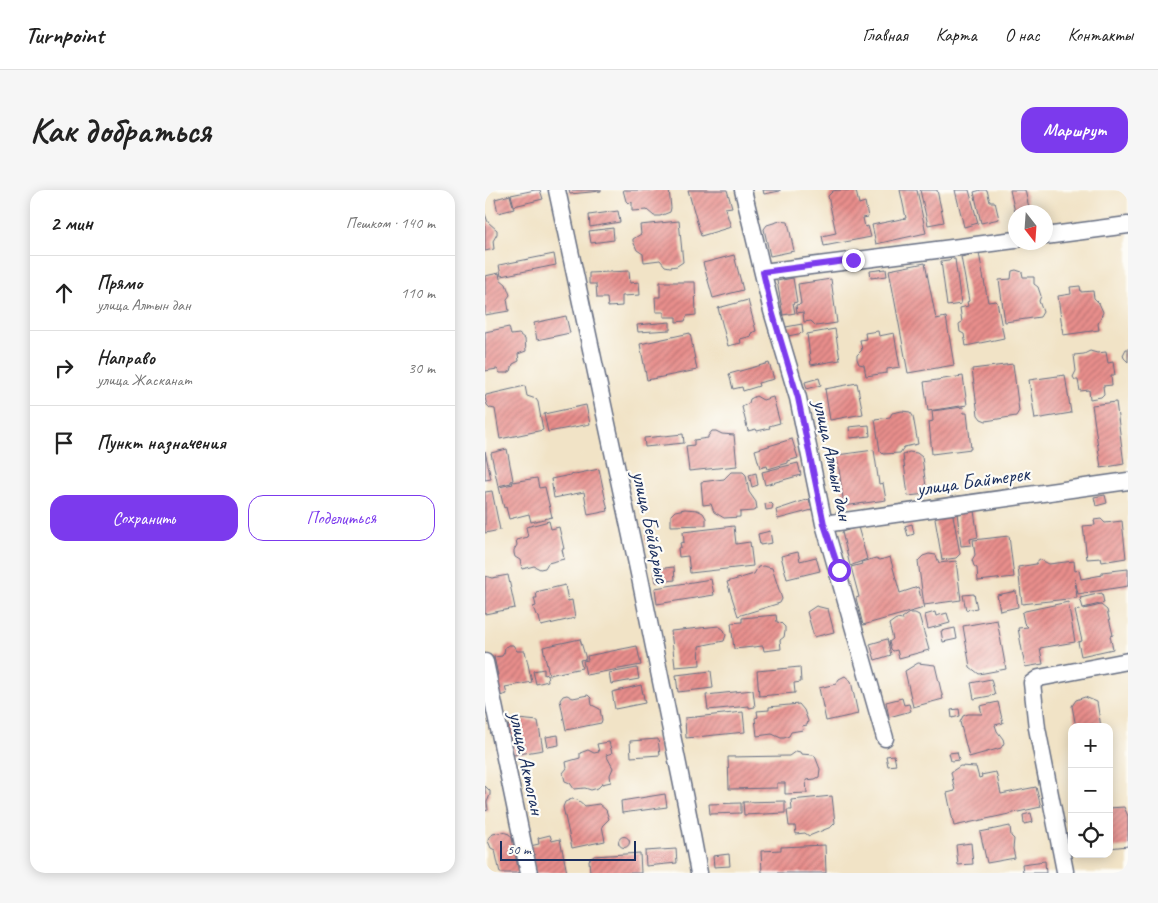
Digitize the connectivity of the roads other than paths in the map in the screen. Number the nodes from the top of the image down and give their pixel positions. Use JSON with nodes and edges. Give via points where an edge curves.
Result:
{"nodes":[{"id":1,"x":557,"y":190,"type":"edge"},
{"id":2,"x":743,"y":190,"type":"edge"},
{"id":3,"x":1128,"y":225,"type":"edge"},
{"id":4,"x":1053,"y":235,"type":"edge"},
{"id":5,"x":1008,"y":241,"type":"edge"},
{"id":6,"x":763,"y":272,"type":"junction"},
{"id":7,"x":1128,"y":481,"type":"edge"},
{"id":8,"x":824,"y":524,"type":"junction"},
{"id":9,"x":1128,"y":660,"type":"edge"},
{"id":10,"x":485,"y":662,"type":"edge"},
{"id":11,"x":885,"y":738,"type":"dead end"},
{"id":12,"x":1065,"y":871,"type":"dead end"},
{"id":13,"x":529,"y":873,"type":"edge"},
{"id":14,"x":699,"y":873,"type":"edge"}],
"edges":[{"from":1,"to":14,"type":"street","name":"улица Бейбарыс"},
{"from":2,"to":6,"type":"street","name":"улица Алтын дан"},
{"from":3,"to":4,"type":"street"},
{"from":5,"to":6,"type":"street"},
{"from":6,"to":8,"type":"street","name":"улица Алтын дан","via":[[798,398]]},
{"from":7,"to":8,"type":"street","name":"улица Байтерек"},
{"from":8,"to":11,"type":"street","name":"улица Алтын дан"},
{"from":9,"to":12,"type":"street","via":[[1039,678],[1032,683],[1037,728]]},
{"from":10,"to":13,"type":"street","name":"улица Актоган"}]}
